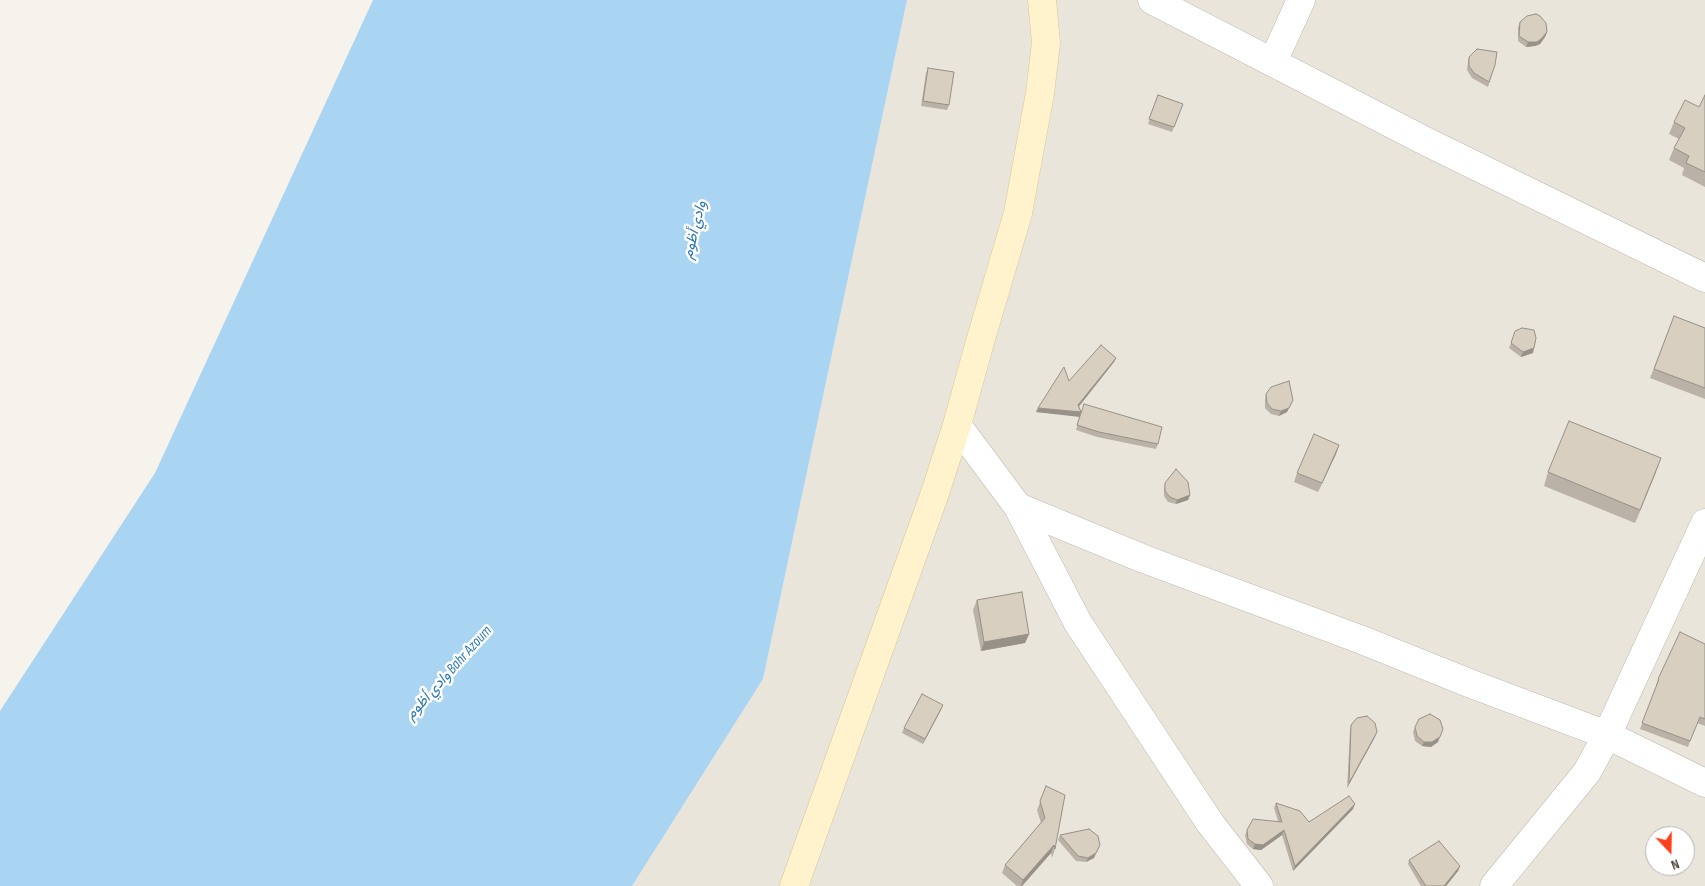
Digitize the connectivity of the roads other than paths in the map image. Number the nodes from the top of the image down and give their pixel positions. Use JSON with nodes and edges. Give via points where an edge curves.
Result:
{"nodes":[{"id":1,"x":1042,"y":0,"type":"edge"},
{"id":2,"x":1152,"y":0,"type":"edge"},
{"id":3,"x":1301,"y":0,"type":"edge"},
{"id":4,"x":1273,"y":62,"type":"junction"},
{"id":5,"x":1705,"y":278,"type":"edge"},
{"id":6,"x":957,"y":425,"type":"junction"},
{"id":7,"x":1018,"y":507,"type":"junction"},
{"id":8,"x":1705,"y":523,"type":"edge"},
{"id":9,"x":1607,"y":735,"type":"junction"},
{"id":10,"x":1705,"y":784,"type":"edge"},
{"id":11,"x":794,"y":886,"type":"edge"},
{"id":12,"x":1259,"y":886,"type":"edge"},
{"id":13,"x":1494,"y":886,"type":"edge"}],
"edges":[{"from":1,"to":6,"type":"main road","via":[[1046,42],[1018,213]]},
{"from":2,"to":4,"type":"street"},
{"from":3,"to":4,"type":"street"},
{"from":4,"to":5,"type":"street"},
{"from":6,"to":7,"type":"street"},
{"from":6,"to":11,"type":"main road","via":[[936,494]]},
{"from":7,"to":9,"type":"street","via":[[1144,559]]},
{"from":7,"to":12,"type":"street","via":[[1078,623],[1210,824]]},
{"from":8,"to":9,"type":"street"},
{"from":9,"to":10,"type":"street"},
{"from":9,"to":13,"type":"street","via":[[1586,772]]}]}
